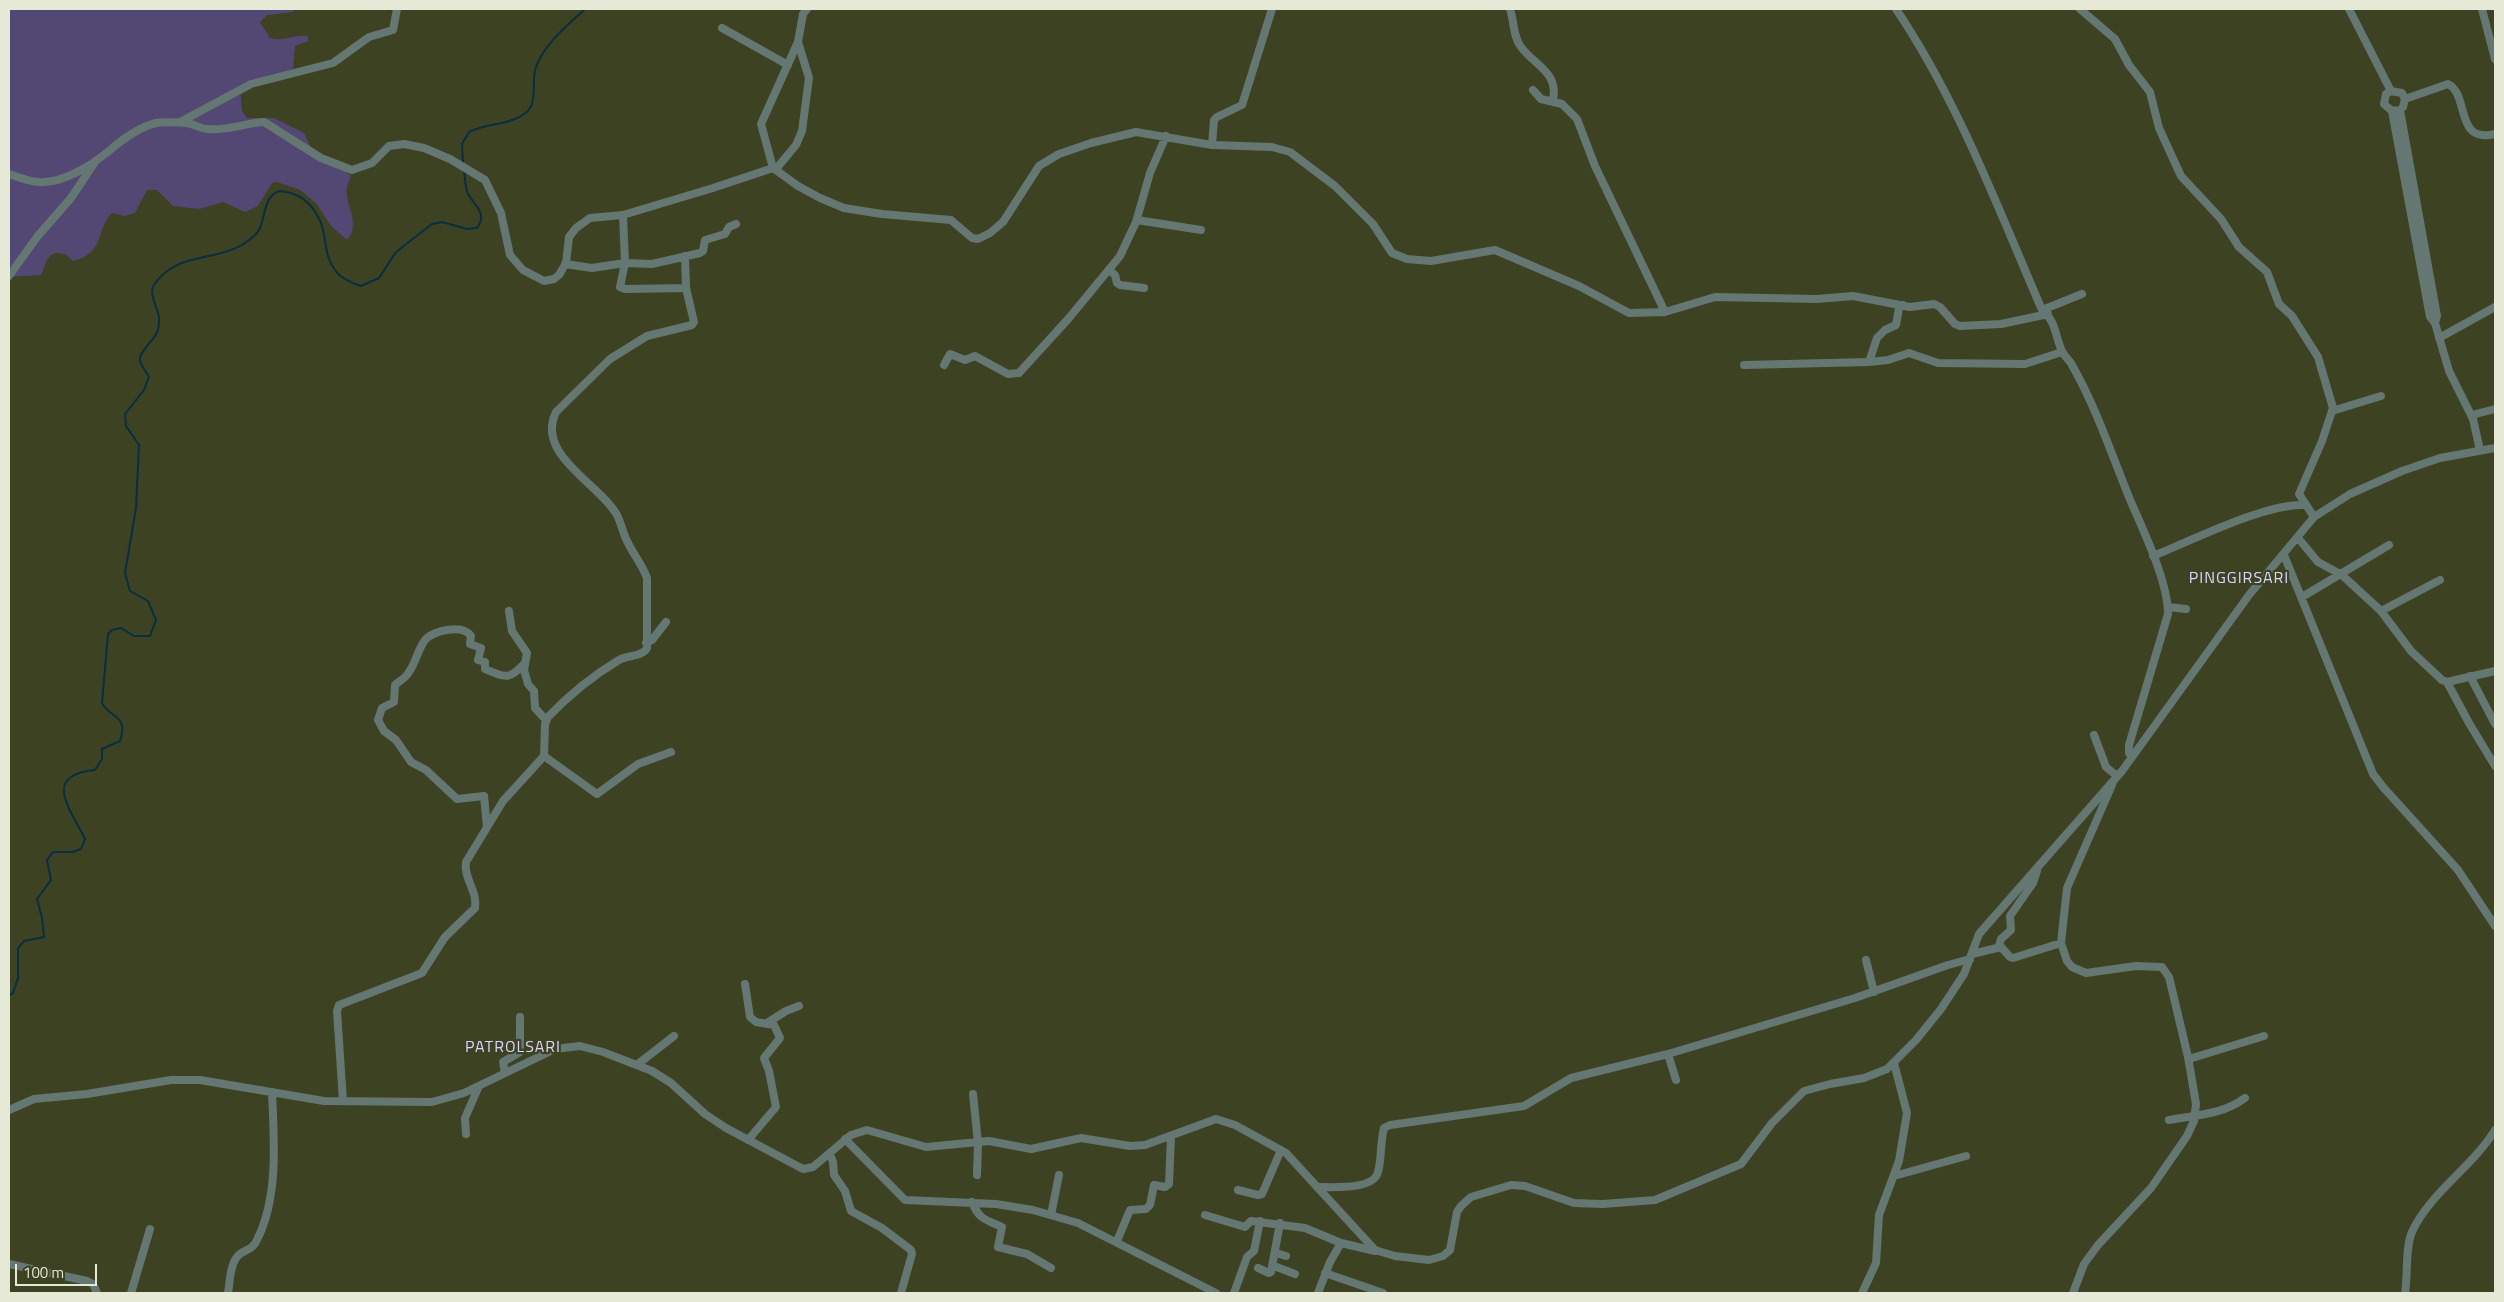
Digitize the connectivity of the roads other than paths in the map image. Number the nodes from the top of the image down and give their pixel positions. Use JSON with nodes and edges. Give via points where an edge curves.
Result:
{"nodes":[{"id":1,"x":397,"y":9,"type":"edge"},
{"id":2,"x":807,"y":9,"type":"edge"},
{"id":3,"x":1272,"y":9,"type":"edge"},
{"id":4,"x":1510,"y":9,"type":"edge"},
{"id":5,"x":1896,"y":9,"type":"edge"},
{"id":6,"x":2080,"y":9,"type":"edge"},
{"id":7,"x":2349,"y":9,"type":"edge"},
{"id":8,"x":2482,"y":9,"type":"edge"},
{"id":9,"x":722,"y":28,"type":"dead end"},
{"id":10,"x":2492,"y":34,"type":"edge"},
{"id":11,"x":798,"y":42,"type":"junction"},
{"id":12,"x":2495,"y":59,"type":"edge"},
{"id":13,"x":788,"y":64,"type":"junction"},
{"id":14,"x":1533,"y":90,"type":"dead end"},
{"id":15,"x":2391,"y":91,"type":"junction"},
{"id":16,"x":2405,"y":98,"type":"junction"},
{"id":17,"x":1553,"y":101,"type":"junction"},
{"id":18,"x":2396,"y":110,"type":"junction"},
{"id":19,"x":178,"y":123,"type":"junction"},
{"id":20,"x":2495,"y":134,"type":"edge"},
{"id":21,"x":1166,"y":136,"type":"junction"},
{"id":22,"x":1212,"y":145,"type":"junction"},
{"id":23,"x":97,"y":159,"type":"junction"},
{"id":24,"x":775,"y":168,"type":"junction"},
{"id":25,"x":9,"y":174,"type":"edge"},
{"id":26,"x":623,"y":215,"type":"junction"},
{"id":27,"x":1137,"y":220,"type":"junction"},
{"id":28,"x":736,"y":224,"type":"dead end"},
{"id":29,"x":1201,"y":230,"type":"dead end"},
{"id":30,"x":685,"y":256,"type":"junction"},
{"id":31,"x":625,"y":263,"type":"junction"},
{"id":32,"x":565,"y":264,"type":"junction"},
{"id":33,"x":1109,"y":270,"type":"junction"},
{"id":34,"x":9,"y":276,"type":"edge"},
{"id":35,"x":686,"y":288,"type":"junction"},
{"id":36,"x":1144,"y":288,"type":"dead end"},
{"id":37,"x":2082,"y":294,"type":"dead end"},
{"id":38,"x":1902,"y":305,"type":"junction"},
{"id":39,"x":2495,"y":307,"type":"edge"},
{"id":40,"x":1665,"y":312,"type":"junction"},
{"id":41,"x":2045,"y":312,"type":"junction"},
{"id":42,"x":2439,"y":338,"type":"junction"},
{"id":43,"x":2062,"y":352,"type":"junction"},
{"id":44,"x":1869,"y":362,"type":"junction"},
{"id":45,"x":944,"y":366,"type":"dead end"},
{"id":46,"x":1744,"y":366,"type":"dead end"},
{"id":47,"x":2381,"y":396,"type":"dead end"},
{"id":48,"x":2495,"y":409,"type":"edge"},
{"id":49,"x":2332,"y":411,"type":"junction"},
{"id":50,"x":2472,"y":415,"type":"junction"},
{"id":51,"x":2495,"y":448,"type":"edge"},
{"id":52,"x":2480,"y":450,"type":"junction"},
{"id":53,"x":2304,"y":506,"type":"junction"},
{"id":54,"x":2314,"y":517,"type":"junction"},
{"id":55,"x":2298,"y":538,"type":"junction"},
{"id":56,"x":2389,"y":545,"type":"dead end"},
{"id":57,"x":2284,"y":554,"type":"junction"},
{"id":58,"x":2153,"y":556,"type":"junction"},
{"id":59,"x":2339,"y":573,"type":"junction"},
{"id":60,"x":2440,"y":580,"type":"dead end"},
{"id":61,"x":2302,"y":597,"type":"junction"},
{"id":62,"x":2168,"y":607,"type":"junction"},
{"id":63,"x":2186,"y":609,"type":"dead end"},
{"id":64,"x":509,"y":611,"type":"dead end"},
{"id":65,"x":2381,"y":611,"type":"junction"},
{"id":66,"x":666,"y":622,"type":"dead end"},
{"id":67,"x":646,"y":643,"type":"junction"},
{"id":68,"x":524,"y":664,"type":"junction"},
{"id":69,"x":2495,"y":671,"type":"edge"},
{"id":70,"x":2470,"y":676,"type":"junction"},
{"id":71,"x":2447,"y":682,"type":"junction"},
{"id":72,"x":546,"y":720,"type":"junction"},
{"id":73,"x":2495,"y":724,"type":"edge"},
{"id":74,"x":2094,"y":735,"type":"dead end"},
{"id":75,"x":671,"y":752,"type":"dead end"},
{"id":76,"x":544,"y":756,"type":"junction"},
{"id":77,"x":2132,"y":757,"type":"junction"},
{"id":78,"x":2495,"y":766,"type":"edge"},
{"id":79,"x":2116,"y":777,"type":"junction"},
{"id":80,"x":487,"y":827,"type":"junction"},
{"id":81,"x":2039,"y":867,"type":"junction"},
{"id":82,"x":2495,"y":926,"type":"edge"},
{"id":83,"x":2061,"y":943,"type":"junction"},
{"id":84,"x":1999,"y":946,"type":"junction"},
{"id":85,"x":1971,"y":957,"type":"junction"},
{"id":86,"x":1866,"y":960,"type":"dead end"},
{"id":87,"x":745,"y":984,"type":"dead end"},
{"id":88,"x":1874,"y":992,"type":"junction"},
{"id":89,"x":799,"y":1006,"type":"dead end"},
{"id":90,"x":520,"y":1018,"type":"dead end"},
{"id":91,"x":767,"y":1023,"type":"junction"},
{"id":92,"x":674,"y":1036,"type":"dead end"},
{"id":93,"x":2264,"y":1036,"type":"dead end"},
{"id":94,"x":1668,"y":1054,"type":"junction"},
{"id":95,"x":2189,"y":1059,"type":"junction"},
{"id":96,"x":1894,"y":1063,"type":"junction"},
{"id":97,"x":638,"y":1064,"type":"junction"},
{"id":98,"x":506,"y":1073,"type":"junction"},
{"id":99,"x":1676,"y":1080,"type":"dead end"},
{"id":100,"x":478,"y":1086,"type":"junction"},
{"id":101,"x":272,"y":1092,"type":"junction"},
{"id":102,"x":973,"y":1094,"type":"dead end"},
{"id":103,"x":2245,"y":1098,"type":"dead end"},
{"id":104,"x":343,"y":1102,"type":"junction"},
{"id":105,"x":9,"y":1110,"type":"edge"},
{"id":106,"x":2195,"y":1115,"type":"junction"},
{"id":107,"x":2168,"y":1120,"type":"dead end"},
{"id":108,"x":2495,"y":1130,"type":"edge"},
{"id":109,"x":466,"y":1134,"type":"dead end"},
{"id":110,"x":1171,"y":1137,"type":"junction"},
{"id":111,"x":845,"y":1139,"type":"junction"},
{"id":112,"x":748,"y":1140,"type":"junction"},
{"id":113,"x":978,"y":1143,"type":"junction"},
{"id":114,"x":1281,"y":1150,"type":"junction"},
{"id":115,"x":830,"y":1154,"type":"junction"},
{"id":116,"x":1966,"y":1156,"type":"dead end"},
{"id":117,"x":977,"y":1175,"type":"dead end"},
{"id":118,"x":1059,"y":1175,"type":"dead end"},
{"id":119,"x":1894,"y":1176,"type":"junction"},
{"id":120,"x":1317,"y":1188,"type":"junction"},
{"id":121,"x":1238,"y":1190,"type":"dead end"},
{"id":122,"x":972,"y":1202,"type":"junction"},
{"id":123,"x":1206,"y":1214,"type":"dead end"},
{"id":124,"x":1051,"y":1215,"type":"junction"},
{"id":125,"x":1260,"y":1221,"type":"junction"},
{"id":126,"x":1280,"y":1223,"type":"junction"},
{"id":127,"x":150,"y":1229,"type":"dead end"},
{"id":128,"x":1117,"y":1241,"type":"junction"},
{"id":129,"x":1341,"y":1243,"type":"junction"},
{"id":130,"x":1276,"y":1253,"type":"junction"},
{"id":131,"x":1385,"y":1254,"type":"junction"},
{"id":132,"x":1286,"y":1256,"type":"dead end"},
{"id":133,"x":9,"y":1264,"type":"edge"},
{"id":134,"x":1274,"y":1266,"type":"junction"},
{"id":135,"x":1052,"y":1268,"type":"dead end"},
{"id":136,"x":1258,"y":1268,"type":"dead end"},
{"id":137,"x":1324,"y":1273,"type":"junction"},
{"id":138,"x":1295,"y":1274,"type":"dead end"},
{"id":139,"x":902,"y":1292,"type":"edge"},
{"id":140,"x":97,"y":1293,"type":"edge"},
{"id":141,"x":132,"y":1293,"type":"edge"},
{"id":142,"x":228,"y":1293,"type":"edge"},
{"id":143,"x":1216,"y":1293,"type":"edge"},
{"id":144,"x":1234,"y":1293,"type":"edge"},
{"id":145,"x":1318,"y":1293,"type":"edge"},
{"id":146,"x":1383,"y":1293,"type":"edge"},
{"id":147,"x":1862,"y":1293,"type":"edge"},
{"id":148,"x":2074,"y":1293,"type":"edge"},
{"id":149,"x":2405,"y":1293,"type":"edge"}],
"edges":[{"from":1,"to":19,"type":"street","via":[[393,30],[369,37],[338,61],[251,84]]},
{"from":2,"to":11,"type":"street","via":[[803,14]]},
{"from":3,"to":22,"type":"street","via":[[1242,106],[1214,120]]},
{"from":4,"to":17,"type":"street","via":[[1520,46],[1549,72]]},
{"from":5,"to":41,"type":"street","via":[[1932,68]]},
{"from":6,"to":49,"type":"street","via":[[2115,39],[2129,64],[2146,84],[2159,128],[2182,176],[2221,220],[2239,247],[2270,276],[2279,304],[2292,316],[2318,357]]},
{"from":7,"to":15,"type":"street"},
{"from":8,"to":10,"type":"street"},
{"from":9,"to":13,"type":"street"},
{"from":10,"to":12,"type":"street"},
{"from":11,"to":13,"type":"street"},
{"from":11,"to":24,"type":"street","via":[[808,78],[802,131],[796,146]]},
{"from":13,"to":24,"type":"street","via":[[761,124]]},
{"from":14,"to":17,"type":"street","via":[[1541,99]]},
{"from":15,"to":16,"type":"street","via":[[2402,93]]},
{"from":15,"to":18,"type":"street","via":[[2386,94],[2384,104]]},
{"from":16,"to":18,"type":"street"},
{"from":16,"to":20,"type":"street","via":[[2448,84],[2454,90],[2470,128],[2480,135]]},
{"from":17,"to":40,"type":"street","via":[[1570,110],[1577,119],[1595,166]]},
{"from":18,"to":42,"type":"street"},
{"from":19,"to":23,"type":"street","via":[[155,123],[139,130]]},
{"from":19,"to":32,"type":"street","via":[[187,122],[216,130],[264,122],[321,158],[352,170],[372,163],[384,150],[398,144],[419,146],[450,158],[484,180],[498,203],[507,247],[515,263],[544,281],[554,279]]},
{"from":21,"to":22,"type":"street"},
{"from":21,"to":24,"type":"street","via":[[1132,133],[1091,143],[1049,159],[1039,166],[1003,222],[990,234],[978,239],[972,238],[951,220],[844,208],[798,186]]},
{"from":21,"to":27,"type":"street","via":[[1150,173]]},
{"from":22,"to":40,"type":"street","via":[[1272,147],[1290,152],[1335,186],[1373,224],[1392,253],[1407,259],[1431,261],[1496,250],[1579,286],[1622,311],[1644,315]]},
{"from":23,"to":25,"type":"street","via":[[73,174],[55,180],[39,182]]},
{"from":23,"to":34,"type":"street","via":[[71,198]]},
{"from":24,"to":26,"type":"street"},
{"from":26,"to":31,"type":"street"},
{"from":26,"to":32,"type":"street","via":[[590,218],[576,228],[567,242]]},
{"from":27,"to":29,"type":"street"},
{"from":27,"to":33,"type":"street","via":[[1125,248]]},
{"from":28,"to":30,"type":"street","via":[[725,234],[705,240],[702,252]]},
{"from":30,"to":31,"type":"street","via":[[652,264]]},
{"from":30,"to":35,"type":"street"},
{"from":31,"to":32,"type":"street","via":[[592,268]]},
{"from":31,"to":35,"type":"street","via":[[620,284],[623,289]]},
{"from":33,"to":36,"type":"street","via":[[1114,273],[1117,284]]},
{"from":33,"to":45,"type":"street","via":[[1019,372],[1008,374],[975,356],[965,360],[950,354]]},
{"from":35,"to":67,"type":"street","via":[[694,324],[647,336],[610,359],[576,390],[552,420],[557,450],[618,516],[626,539],[644,569]]},
{"from":37,"to":41,"type":"street"},
{"from":38,"to":40,"type":"street","via":[[1853,296],[1727,296]]},
{"from":38,"to":41,"type":"street","via":[[1934,304],[1960,326],[2001,324]]},
{"from":38,"to":44,"type":"street","via":[[1896,325],[1877,338]]},
{"from":39,"to":42,"type":"street"},
{"from":41,"to":43,"type":"street"},
{"from":42,"to":50,"type":"street","via":[[2449,371]]},
{"from":43,"to":44,"type":"street","via":[[2025,364],[1938,363],[1909,353]]},
{"from":43,"to":58,"type":"street","via":[[2072,364],[2096,415]]},
{"from":44,"to":46,"type":"street"},
{"from":47,"to":49,"type":"street"},
{"from":48,"to":50,"type":"street"},
{"from":49,"to":53,"type":"street","via":[[2299,494]]},
{"from":50,"to":52,"type":"street"},
{"from":51,"to":52,"type":"street"},
{"from":52,"to":54,"type":"street","via":[[2440,458],[2374,482]]},
{"from":53,"to":54,"type":"street"},
{"from":53,"to":58,"type":"street","via":[[2289,506],[2253,516]]},
{"from":54,"to":55,"type":"street"},
{"from":55,"to":57,"type":"street"},
{"from":55,"to":59,"type":"street","via":[[2318,562]]},
{"from":56,"to":59,"type":"street"},
{"from":57,"to":61,"type":"street"},
{"from":57,"to":77,"type":"street","via":[[2249,595]]},
{"from":58,"to":62,"type":"street"},
{"from":59,"to":61,"type":"street"},
{"from":59,"to":65,"type":"street"},
{"from":60,"to":65,"type":"street"},
{"from":61,"to":82,"type":"street","via":[[2373,774],[2458,870]]},
{"from":62,"to":63,"type":"street"},
{"from":62,"to":77,"type":"street","via":[[2129,745]]},
{"from":64,"to":68,"type":"street","via":[[512,633],[527,653]]},
{"from":65,"to":71,"type":"street","via":[[2411,651]]},
{"from":66,"to":67,"type":"street"},
{"from":67,"to":72,"type":"street","via":[[645,652],[607,667]]},
{"from":68,"to":72,"type":"street","via":[[527,681],[534,691],[535,708]]},
{"from":68,"to":80,"type":"street","via":[[511,676],[502,676],[485,669],[485,662],[478,660],[481,648],[470,644],[471,636],[467,631],[458,629],[436,633],[425,640],[410,672],[395,685],[394,702],[382,708],[378,720],[384,732],[396,740],[412,762],[426,770],[456,798],[484,796]]},
{"from":69,"to":70,"type":"street"},
{"from":70,"to":71,"type":"street"},
{"from":70,"to":73,"type":"street"},
{"from":71,"to":78,"type":"street"},
{"from":72,"to":76,"type":"street"},
{"from":74,"to":79,"type":"street","via":[[2106,767]]},
{"from":75,"to":76,"type":"street","via":[[638,764],[597,794]]},
{"from":76,"to":80,"type":"street","via":[[515,786]]},
{"from":77,"to":79,"type":"street"},
{"from":79,"to":81,"type":"street"},
{"from":79,"to":83,"type":"street","via":[[2066,888]]},
{"from":80,"to":104,"type":"street","via":[[465,868],[476,908],[445,937],[422,973],[339,1005]]},
{"from":81,"to":84,"type":"street","via":[[2010,916],[2010,930],[2001,938]]},
{"from":81,"to":85,"type":"street","via":[[1979,934]]},
{"from":83,"to":84,"type":"street","via":[[2011,958]]},
{"from":83,"to":95,"type":"street","via":[[2067,961],[2086,973],[2136,966],[2162,967],[2169,977]]},
{"from":84,"to":85,"type":"street"},
{"from":85,"to":88,"type":"street"},
{"from":85,"to":96,"type":"street","via":[[1964,974],[1940,1009]]},
{"from":86,"to":88,"type":"street"},
{"from":87,"to":91,"type":"street","via":[[750,1017],[756,1022]]},
{"from":88,"to":94,"type":"street"},
{"from":89,"to":91,"type":"street"},
{"from":90,"to":98,"type":"street","via":[[521,1048],[518,1054],[503,1062]]},
{"from":91,"to":112,"type":"street","via":[[776,1027],[780,1036],[764,1058],[777,1104]]},
{"from":92,"to":97,"type":"street"},
{"from":93,"to":95,"type":"street"},
{"from":94,"to":99,"type":"street"},
{"from":94,"to":120,"type":"street","via":[[1571,1078],[1524,1106],[1386,1127],[1378,1172],[1373,1181],[1365,1185]]},
{"from":95,"to":106,"type":"street"},
{"from":96,"to":119,"type":"street","via":[[1907,1113]]},
{"from":96,"to":131,"type":"street","via":[[1876,1075],[1804,1091],[1772,1123],[1741,1164],[1661,1197],[1644,1202],[1580,1204],[1525,1186],[1511,1185],[1471,1197],[1461,1206],[1450,1250],[1443,1256],[1430,1260]]},
{"from":97,"to":98,"type":"street","via":[[573,1046],[555,1049]]},
{"from":97,"to":112,"type":"street","via":[[662,1077],[706,1114]]},
{"from":98,"to":100,"type":"street"},
{"from":100,"to":104,"type":"street","via":[[432,1102]]},
{"from":100,"to":109,"type":"street","via":[[465,1118]]},
{"from":101,"to":104,"type":"street"},
{"from":101,"to":105,"type":"street","via":[[200,1080],[171,1080],[34,1099]]},
{"from":101,"to":142,"type":"street","via":[[274,1140],[269,1200],[257,1240],[234,1262]]},
{"from":102,"to":113,"type":"street"},
{"from":103,"to":106,"type":"street","via":[[2223,1110]]},
{"from":106,"to":107,"type":"street"},
{"from":106,"to":148,"type":"street","via":[[2189,1132],[2151,1188],[2084,1264]]},
{"from":108,"to":149,"type":"street","via":[[2411,1232]]},
{"from":110,"to":113,"type":"street","via":[[1130,1146],[1088,1138],[1072,1138],[1032,1149],[997,1141]]},
{"from":110,"to":114,"type":"street","via":[[1216,1119],[1235,1125]]},
{"from":110,"to":128,"type":"street","via":[[1169,1184],[1166,1187],[1154,1185],[1150,1205],[1146,1209],[1130,1210]]},
{"from":111,"to":113,"type":"street","via":[[867,1130],[926,1147]]},
{"from":111,"to":115,"type":"street"},
{"from":111,"to":122,"type":"street","via":[[905,1200]]},
{"from":112,"to":115,"type":"street","via":[[803,1169],[813,1167]]},
{"from":113,"to":117,"type":"street"},
{"from":114,"to":120,"type":"street","via":[[1293,1159]]},
{"from":114,"to":121,"type":"street","via":[[1262,1194]]},
{"from":115,"to":139,"type":"street","via":[[834,1174],[845,1191],[851,1211],[882,1228],[911,1250]]},
{"from":116,"to":119,"type":"street"},
{"from":118,"to":124,"type":"street"},
{"from":119,"to":147,"type":"street","via":[[1880,1215],[1876,1262]]},
{"from":120,"to":131,"type":"street","via":[[1371,1246]]},
{"from":122,"to":124,"type":"street"},
{"from":122,"to":135,"type":"street","via":[[978,1216],[1002,1227],[998,1247],[1027,1254]]},
{"from":123,"to":125,"type":"street","via":[[1245,1226],[1251,1220]]},
{"from":124,"to":128,"type":"street"},
{"from":125,"to":126,"type":"street"},
{"from":125,"to":144,"type":"street","via":[[1254,1251],[1247,1257]]},
{"from":126,"to":129,"type":"street","via":[[1305,1228]]},
{"from":126,"to":130,"type":"street"},
{"from":127,"to":141,"type":"street"},
{"from":128,"to":143,"type":"street"},
{"from":129,"to":131,"type":"street"},
{"from":129,"to":137,"type":"street"},
{"from":130,"to":132,"type":"street"},
{"from":130,"to":134,"type":"street"},
{"from":133,"to":140,"type":"street","via":[[87,1281]]},
{"from":134,"to":136,"type":"street","via":[[1269,1274]]},
{"from":134,"to":138,"type":"street"},
{"from":137,"to":145,"type":"street"},
{"from":137,"to":146,"type":"street"}]}
